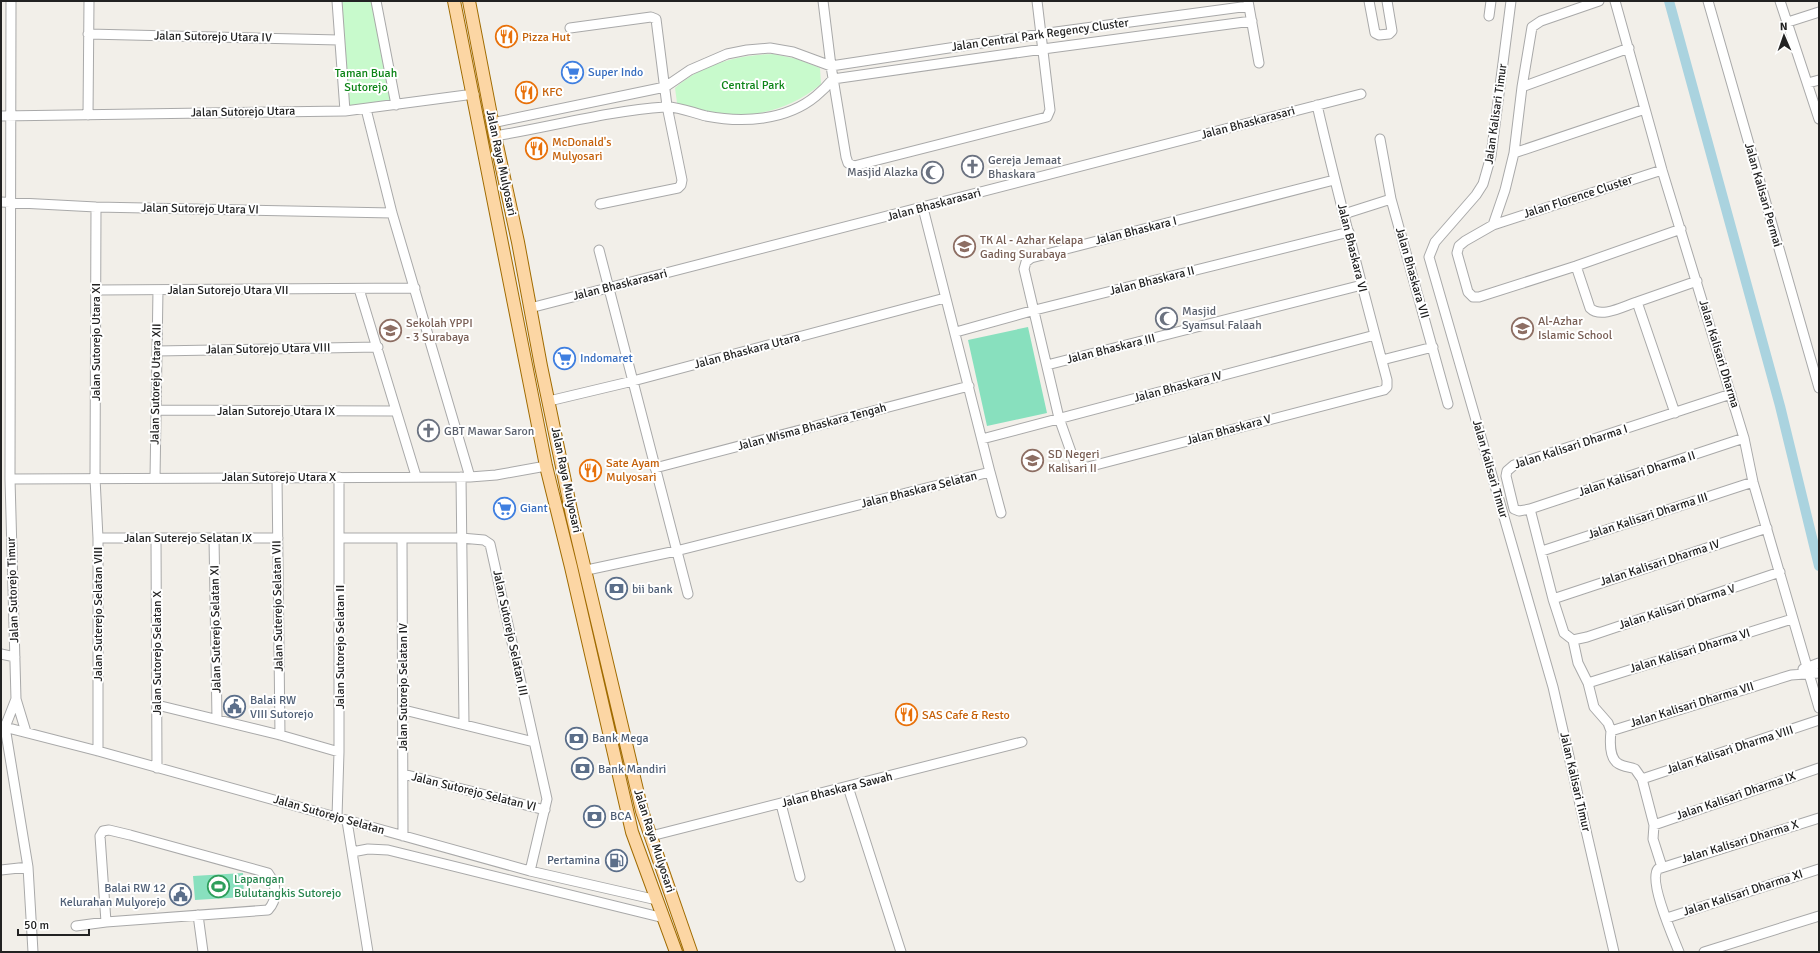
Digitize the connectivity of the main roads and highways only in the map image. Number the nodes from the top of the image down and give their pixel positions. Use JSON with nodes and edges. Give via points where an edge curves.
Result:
{"nodes":[{"id":1,"x":454,"y":1,"type":"edge"},
{"id":2,"x":469,"y":1,"type":"edge"},
{"id":3,"x":541,"y":366,"type":"junction"},
{"id":4,"x":527,"y":369,"type":"junction"},
{"id":5,"x":597,"y":619,"type":"junction"},
{"id":6,"x":584,"y":622,"type":"junction"},
{"id":7,"x":602,"y":640,"type":"junction"},
{"id":8,"x":588,"y":644,"type":"junction"},
{"id":9,"x":676,"y":952,"type":"edge"},
{"id":10,"x":691,"y":952,"type":"edge"}],
"edges":[{"from":1,"to":4,"type":"main road","name":"Jalan Raya Mulyosari"},
{"from":2,"to":3,"type":"main road","name":"Jalan Raya Mulyosari"},
{"from":3,"to":4,"type":"main road"},
{"from":3,"to":5,"type":"main road","name":"Jalan Raya Mulyosari"},
{"from":4,"to":6,"type":"main road","name":"Jalan Raya Mulyosari","via":[[546,466]]},
{"from":5,"to":6,"type":"main road"},
{"from":5,"to":7,"type":"main road","name":"Jalan Raya Mulyosari"},
{"from":6,"to":8,"type":"main road","name":"Jalan Raya Mulyosari"},
{"from":7,"to":8,"type":"main road"},
{"from":7,"to":10,"type":"main road","name":"Jalan Raya Mulyosari","via":[[642,811]]},
{"from":8,"to":9,"type":"main road","name":"Jalan Raya Mulyosari","via":[[632,832]]}]}
